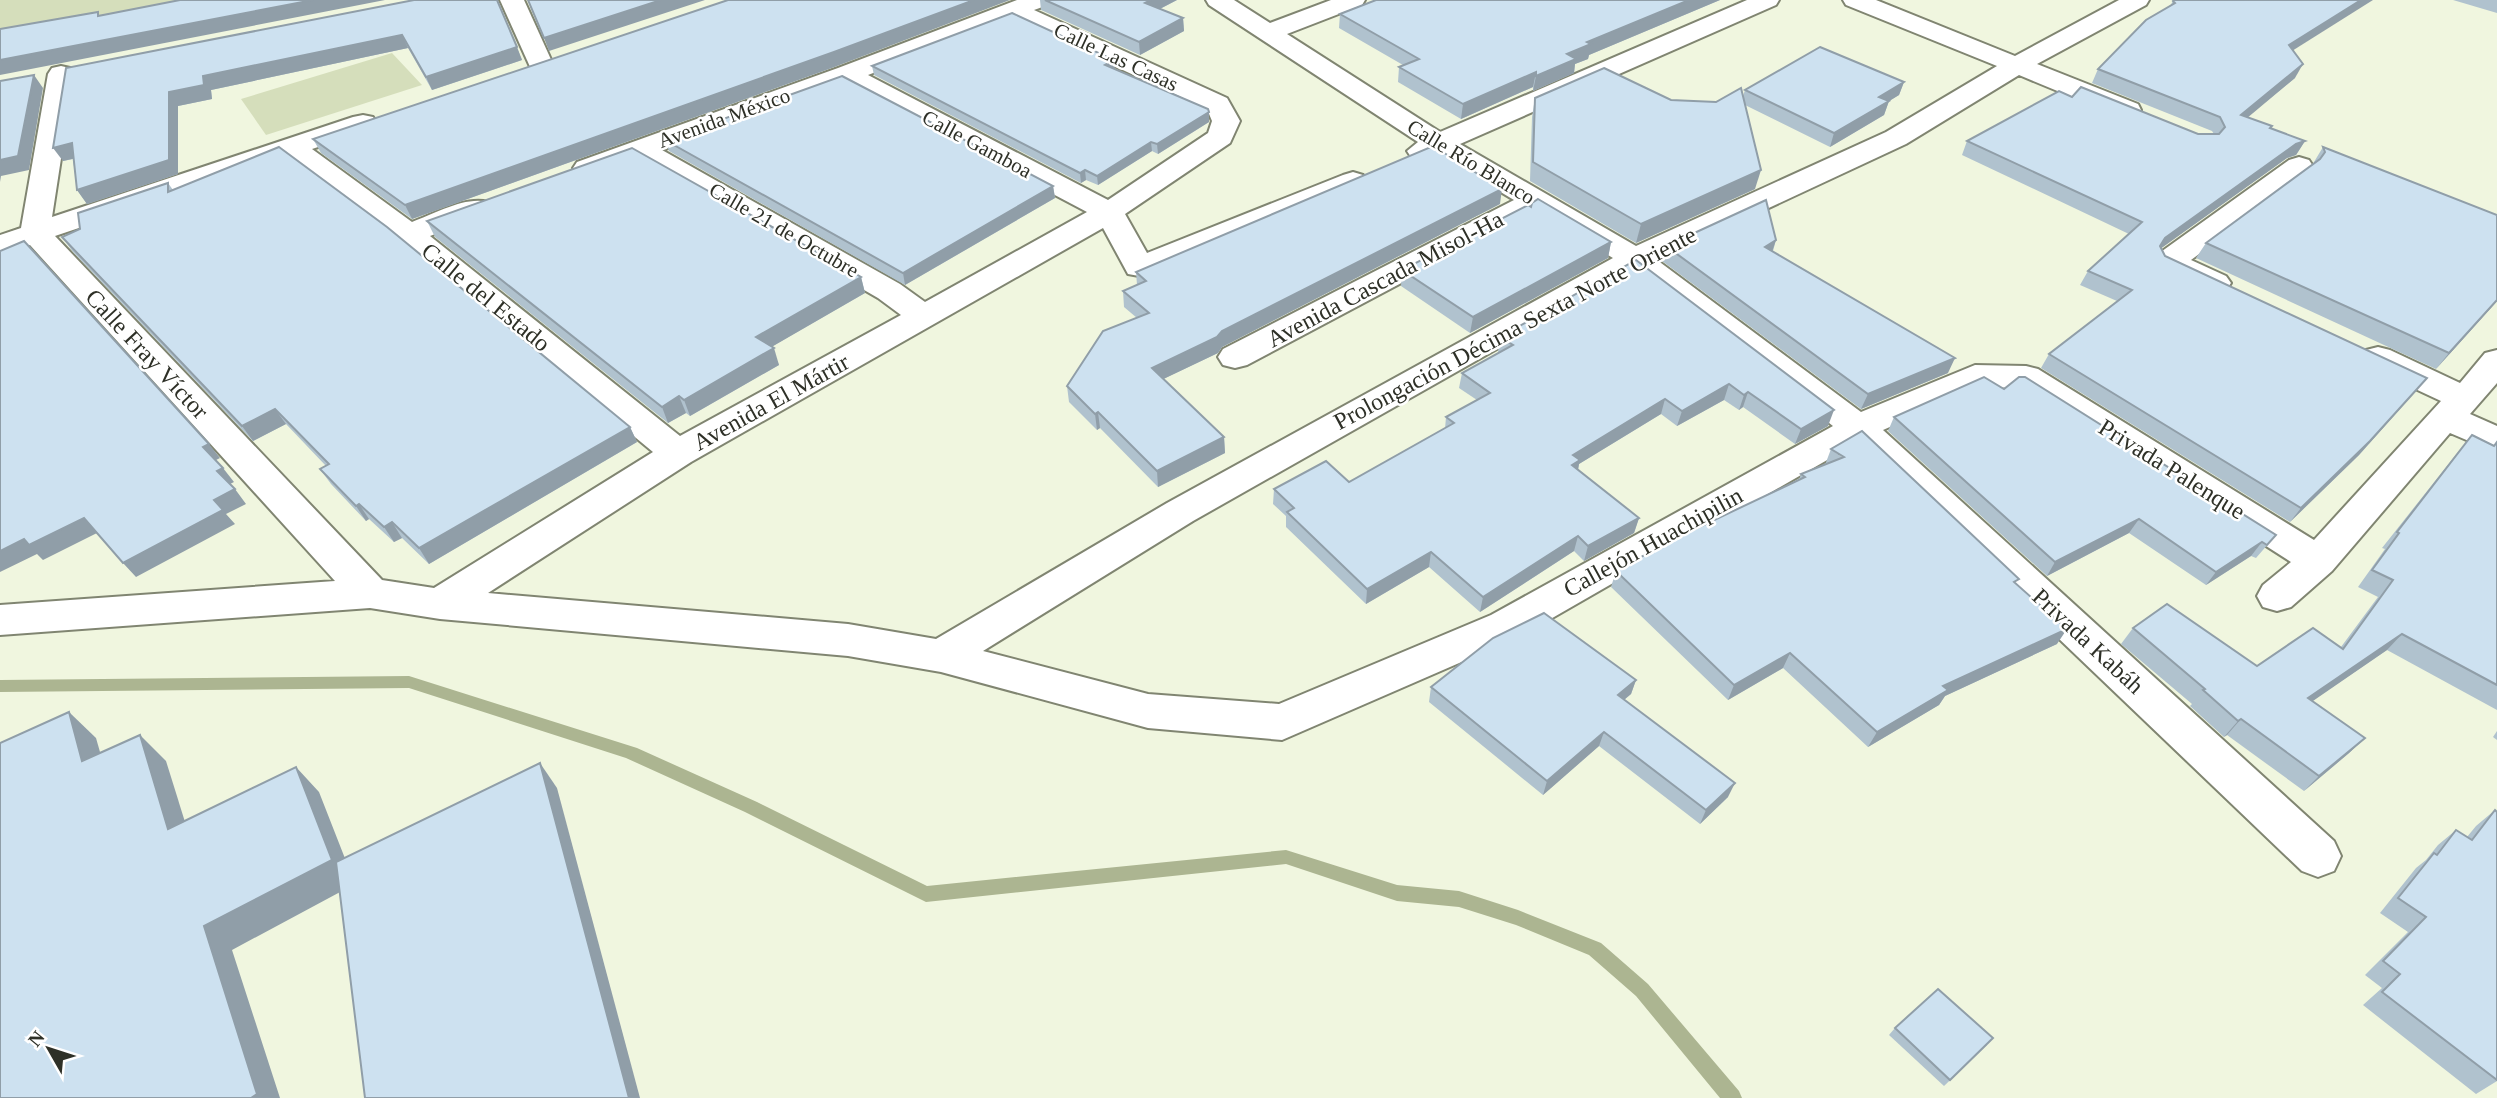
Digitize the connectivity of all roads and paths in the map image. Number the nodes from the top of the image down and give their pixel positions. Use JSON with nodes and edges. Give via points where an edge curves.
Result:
{"nodes":[{"id":1,"x":512,"y":0,"type":"edge"},
{"id":2,"x":1040,"y":0,"type":"edge"},
{"id":3,"x":1218,"y":0,"type":"edge"},
{"id":4,"x":1353,"y":0,"type":"edge"},
{"id":5,"x":1767,"y":0,"type":"edge"},
{"id":6,"x":1855,"y":0,"type":"edge"},
{"id":7,"x":2137,"y":0,"type":"edge"},
{"id":8,"x":1014,"y":10,"type":"junction"},
{"id":9,"x":1269,"y":32,"type":"junction"},
{"id":10,"x":567,"y":55,"type":"edge"},
{"id":11,"x":540,"y":64,"type":"junction"},
{"id":12,"x":2017,"y":65,"type":"junction"},
{"id":13,"x":514,"y":72,"type":"edge"},
{"id":14,"x":61,"y":74,"type":"dead end"},
{"id":15,"x":846,"y":74,"type":"junction"},
{"id":16,"x":1218,"y":104,"type":"joint"},
{"id":17,"x":383,"y":116,"type":"edge"},
{"id":18,"x":2152,"y":119,"type":"edge"},
{"id":19,"x":1438,"y":143,"type":"junction"},
{"id":20,"x":291,"y":147,"type":"junction"},
{"id":21,"x":639,"y":149,"type":"junction"},
{"id":22,"x":2299,"y":166,"type":"edge"},
{"id":23,"x":562,"y":177,"type":"edge"},
{"id":24,"x":498,"y":201,"type":"edge"},
{"id":25,"x":1534,"y":201,"type":"junction"},
{"id":26,"x":1109,"y":212,"type":"junction"},
{"id":27,"x":35,"y":233,"type":"junction"},
{"id":28,"x":408,"y":234,"type":"junction"},
{"id":29,"x":0,"y":245,"type":"edge"},
{"id":30,"x":1635,"y":258,"type":"junction"},
{"id":31,"x":2243,"y":296,"type":"edge"},
{"id":32,"x":925,"y":317,"type":"junction"},
{"id":33,"x":2354,"y":347,"type":"edge"},
{"id":34,"x":1235,"y":357,"type":"dead end"},
{"id":35,"x":2497,"y":361,"type":"edge"},
{"id":36,"x":2026,"y":377,"type":"joint"},
{"id":37,"x":2455,"y":407,"type":"junction"},
{"id":38,"x":1858,"y":427,"type":"junction"},
{"id":39,"x":2497,"y":441,"type":"edge"},
{"id":40,"x":678,"y":453,"type":"junction"},
{"id":41,"x":2318,"y":561,"type":"junction"},
{"id":42,"x":370,"y":593,"type":"junction"},
{"id":43,"x":2277,"y":596,"type":"dead end"},
{"id":44,"x":440,"y":604,"type":"junction"},
{"id":45,"x":0,"y":620,"type":"edge"},
{"id":46,"x":941,"y":656,"type":"junction"},
{"id":47,"x":2318,"y":856,"type":"dead end"}],
"edges":[{"from":1,"to":11,"type":"street"},
{"from":2,"to":8,"type":"street","name":"Avenida México"},
{"from":3,"to":9,"type":"street","name":"Calle Río Blanco"},
{"from":4,"to":9,"type":"street"},
{"from":5,"to":19,"type":"street"},
{"from":6,"to":12,"type":"street"},
{"from":7,"to":12,"type":"street","name":"Prolongación Décima Sexta Norte Oriente"},
{"from":8,"to":15,"type":"street","name":"Avenida México"},
{"from":8,"to":16,"type":"street","name":"Calle Las Casas"},
{"from":9,"to":19,"type":"street","name":"Calle Río Blanco"},
{"from":10,"to":11,"type":"street"},
{"from":11,"to":13,"type":"street"},
{"from":12,"to":18,"type":"street"},
{"from":12,"to":30,"type":"street","name":"Prolongación Décima Sexta Norte Oriente","via":[[1896,138]]},
{"from":14,"to":27,"type":"street"},
{"from":15,"to":21,"type":"street","name":"Avenida México"},
{"from":15,"to":26,"type":"street","name":"Calle Gamboa"},
{"from":16,"to":26,"type":"street","name":"Avenida El Mártir","via":[[1226,121],[1220,137]]},
{"from":17,"to":20,"type":"street"},
{"from":19,"to":25,"type":"street","name":"Calle Río Blanco"},
{"from":19,"to":26,"type":"street","via":[[1139,267]]},
{"from":20,"to":27,"type":"street"},
{"from":20,"to":28,"type":"street","name":"Calle del Estado"},
{"from":21,"to":23,"type":"street","name":"Avenida México"},
{"from":21,"to":32,"type":"street","name":"Calle 21 de Octubre","via":[[889,291]]},
{"from":22,"to":31,"type":"street","via":[[2169,261]]},
{"from":24,"to":28,"type":"street"},
{"from":25,"to":30,"type":"street","name":"Calle Río Blanco"},
{"from":25,"to":34,"type":"street","name":"Avenida Cascada Misol-Ha"},
{"from":26,"to":32,"type":"street","name":"Avenida El Mártir"},
{"from":27,"to":29,"type":"street"},
{"from":27,"to":42,"type":"street","name":"Calle Fray Víctor"},
{"from":28,"to":40,"type":"street","name":"Calle del Estado"},
{"from":30,"to":38,"type":"street","name":"Calle Río Blanco"},
{"from":30,"to":46,"type":"street","name":"Prolongación Décima Sexta Norte Oriente","via":[[1180,512]]},
{"from":32,"to":40,"type":"street","name":"Avenida El Mártir"},
{"from":33,"to":37,"type":"street"},
{"from":35,"to":37,"type":"street"},
{"from":36,"to":38,"type":"street","name":"Callejón Huachipilin","via":[[1975,376]]},
{"from":36,"to":41,"type":"street","name":"Privada Palenque"},
{"from":37,"to":39,"type":"street"},
{"from":37,"to":41,"type":"street"},
{"from":38,"to":46,"type":"street","name":"Callejón Huachipilin","via":[[1505,626],[1282,722],[1148,711]]},
{"from":38,"to":47,"type":"street","name":"Privada Kabáh"},
{"from":40,"to":44,"type":"street","name":"Avenida El Mártir"},
{"from":41,"to":43,"type":"street"},
{"from":42,"to":44,"type":"street"},
{"from":42,"to":45,"type":"street"},
{"from":44,"to":46,"type":"street","via":[[848,640]]}]}
